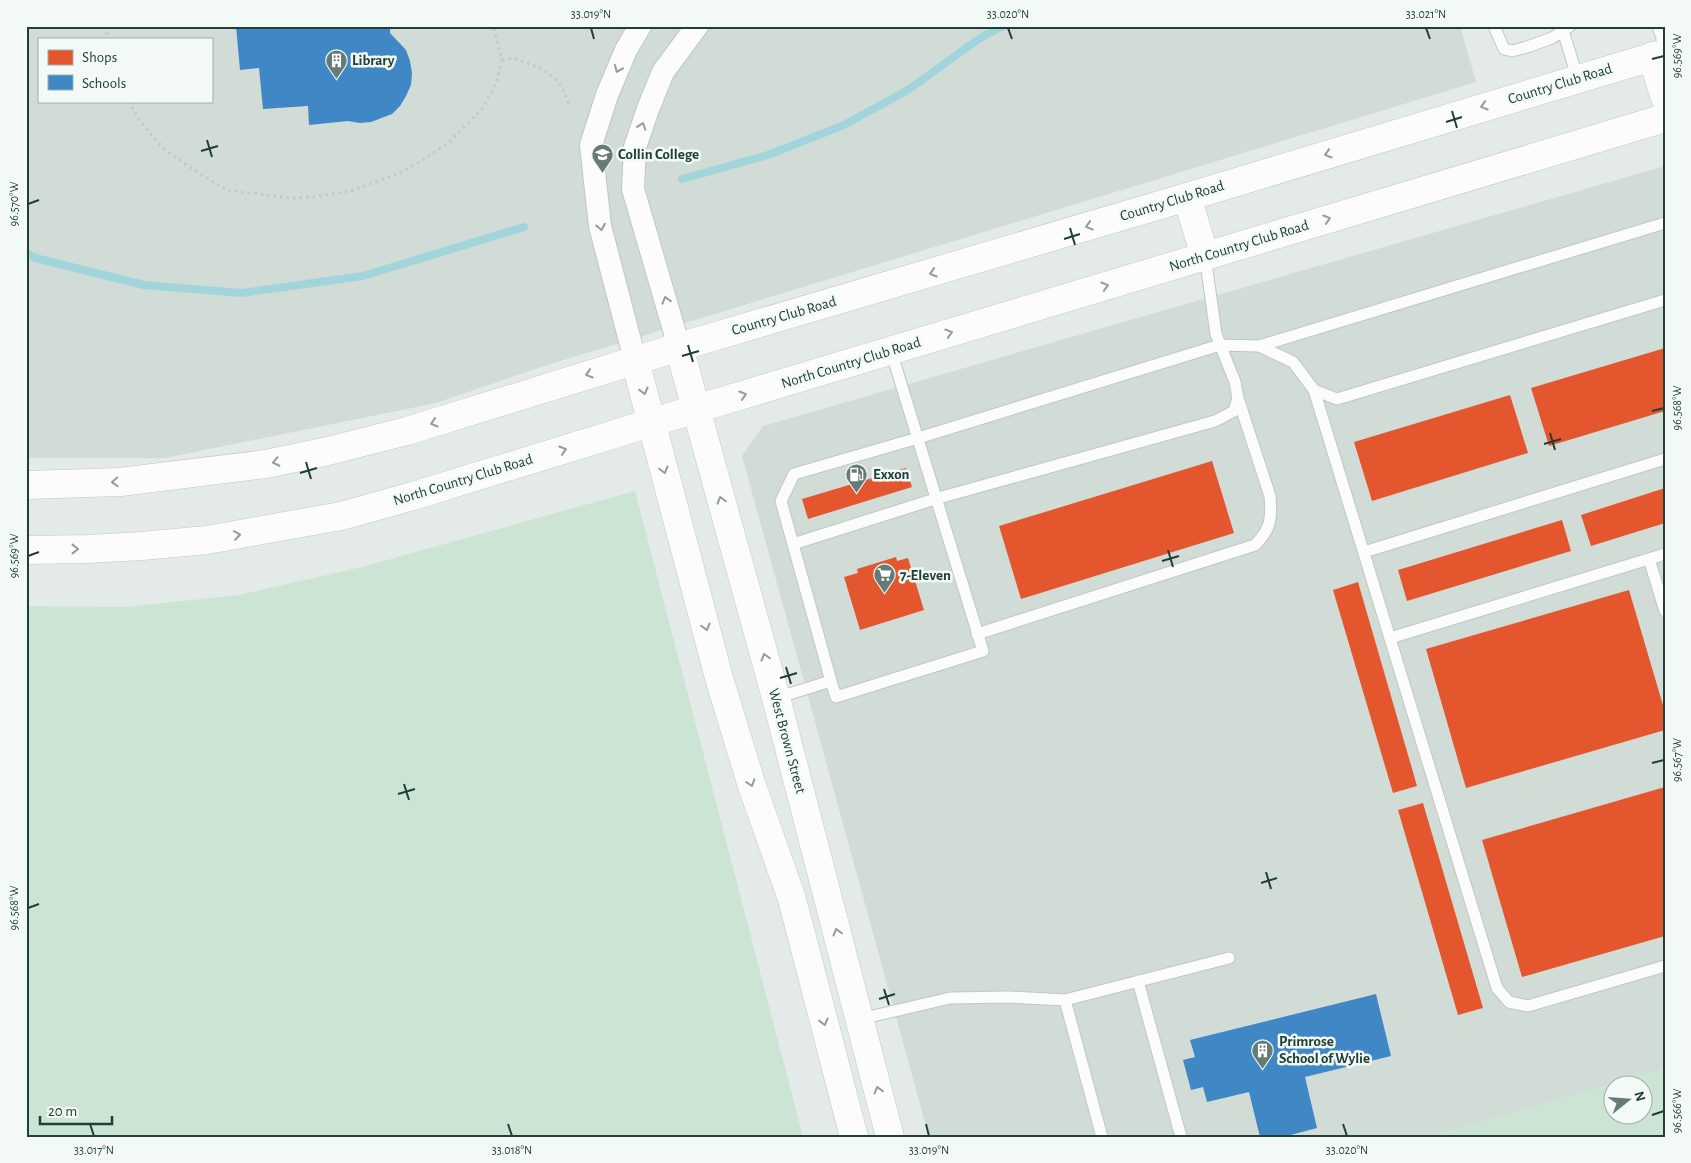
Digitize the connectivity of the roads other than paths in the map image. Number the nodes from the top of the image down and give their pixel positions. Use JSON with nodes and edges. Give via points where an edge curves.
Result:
{"nodes":[{"id":1,"x":640,"y":26,"type":"edge"},
{"id":2,"x":698,"y":26,"type":"edge"},
{"id":3,"x":1494,"y":26,"type":"edge"},
{"id":4,"x":1658,"y":26,"type":"edge"},
{"id":5,"x":1567,"y":29,"type":"edge"},
{"id":6,"x":1661,"y":52,"type":"edge"},
{"id":7,"x":1578,"y":78,"type":"junction"},
{"id":8,"x":1665,"y":98,"type":"edge"},
{"id":9,"x":1665,"y":118,"type":"edge"},
{"id":10,"x":1187,"y":197,"type":"junction"},
{"id":11,"x":1665,"y":223,"type":"edge"},
{"id":12,"x":1205,"y":256,"type":"junction"},
{"id":13,"x":1665,"y":300,"type":"edge"},
{"id":14,"x":1220,"y":345,"type":"junction"},
{"id":15,"x":1259,"y":346,"type":"junction"},
{"id":16,"x":679,"y":347,"type":"junction"},
{"id":17,"x":891,"y":351,"type":"junction"},
{"id":18,"x":635,"y":360,"type":"junction"},
{"id":19,"x":1314,"y":390,"type":"junction"},
{"id":20,"x":1238,"y":398,"type":"junction"},
{"id":21,"x":696,"y":409,"type":"junction"},
{"id":22,"x":652,"y":423,"type":"junction"},
{"id":23,"x":918,"y":438,"type":"junction"},
{"id":24,"x":1665,"y":459,"type":"edge"},
{"id":25,"x":26,"y":485,"type":"edge"},
{"id":26,"x":936,"y":499,"type":"junction"},
{"id":27,"x":793,"y":544,"type":"junction"},
{"id":28,"x":26,"y":550,"type":"edge"},
{"id":29,"x":1364,"y":552,"type":"junction"},
{"id":30,"x":1665,"y":554,"type":"edge"},
{"id":31,"x":1649,"y":559,"type":"junction"},
{"id":32,"x":1665,"y":611,"type":"edge"},
{"id":33,"x":977,"y":634,"type":"junction"},
{"id":34,"x":1390,"y":638,"type":"junction"},
{"id":35,"x":831,"y":681,"type":"junction"},
{"id":36,"x":776,"y":698,"type":"junction"},
{"id":37,"x":792,"y":898,"type":"junction"},
{"id":38,"x":1229,"y":958,"type":"dead end"},
{"id":39,"x":1665,"y":966,"type":"edge"},
{"id":40,"x":1138,"y":981,"type":"junction"},
{"id":41,"x":1065,"y":1000,"type":"junction"},
{"id":42,"x":860,"y":1019,"type":"junction"},
{"id":43,"x":854,"y":1137,"type":"edge"},
{"id":44,"x":890,"y":1137,"type":"edge"},
{"id":45,"x":1102,"y":1137,"type":"edge"},
{"id":46,"x":1181,"y":1137,"type":"edge"}],
"edges":[{"from":1,"to":18,"type":"street","one_way":true,"via":[[607,95],[591,145],[600,226]]},
{"from":16,"to":2,"type":"street","one_way":true,"via":[[633,189],[635,147],[663,72]]},
{"from":3,"to":5,"type":"lane","via":[[1504,49],[1512,51],[1552,38]]},
{"from":4,"to":6,"type":"lane"},
{"from":5,"to":7,"type":"lane"},
{"from":6,"to":7,"type":"main road","name":"Country Club Road"},
{"from":6,"to":8,"type":"main road"},
{"from":7,"to":10,"type":"main road","name":"Country Club Road","one_way":true},
{"from":12,"to":9,"type":"main road","name":"North Country Club Road","one_way":true},
{"from":10,"to":12,"type":"main road"},
{"from":10,"to":16,"type":"main road","name":"Country Club Road","one_way":true},
{"from":11,"to":15,"type":"lane"},
{"from":12,"to":14,"type":"lane"},
{"from":17,"to":12,"type":"main road","name":"North Country Club Road","one_way":true},
{"from":13,"to":19,"type":"lane","via":[[1337,399]]},
{"from":14,"to":15,"type":"lane"},
{"from":14,"to":20,"type":"lane"},
{"from":14,"to":23,"type":"lane"},
{"from":15,"to":19,"type":"lane","via":[[1293,362]]},
{"from":16,"to":18,"type":"main road"},
{"from":16,"to":21,"type":"main road","name":"West Brown Street"},
{"from":21,"to":17,"type":"main road","name":"North Country Club Road","one_way":true},
{"from":17,"to":23,"type":"lane"},
{"from":18,"to":22,"type":"main road","one_way":true},
{"from":18,"to":25,"type":"main road","one_way":true,"via":[[407,431],[275,462],[120,482]]},
{"from":19,"to":29,"type":"lane"},
{"from":20,"to":26,"type":"lane","via":[[1234,411],[1215,421]]},
{"from":20,"to":33,"type":"lane","via":[[1270,496],[1269,525],[1255,545]]},
{"from":21,"to":22,"type":"main road","name":"North Country Club Road"},
{"from":36,"to":21,"type":"main road","name":"West Brown Street","one_way":true},
{"from":28,"to":22,"type":"main road","name":"North Country Club Road","one_way":true,"via":[[87,549],[197,540],[341,516]]},
{"from":22,"to":37,"type":"main road","one_way":true,"via":[[719,678],[752,786]]},
{"from":23,"to":26,"type":"lane"},
{"from":23,"to":27,"type":"lane","via":[[794,474],[780,501]]},
{"from":24,"to":29,"type":"lane"},
{"from":26,"to":27,"type":"lane"},
{"from":26,"to":33,"type":"lane"},
{"from":27,"to":35,"type":"lane"},
{"from":29,"to":34,"type":"lane"},
{"from":30,"to":31,"type":"lane"},
{"from":31,"to":32,"type":"lane"},
{"from":31,"to":34,"type":"lane"},
{"from":33,"to":35,"type":"lane","via":[[983,651],[836,697]]},
{"from":34,"to":39,"type":"lane","via":[[1497,988],[1509,1002],[1528,1006]]},
{"from":35,"to":36,"type":"lane"},
{"from":42,"to":36,"type":"main road","name":"West Brown Street","one_way":true},
{"from":37,"to":42,"type":"main road","via":[[839,1004],[848,1014]]},
{"from":37,"to":43,"type":"main road","one_way":true},
{"from":38,"to":40,"type":"lane"},
{"from":40,"to":41,"type":"lane"},
{"from":40,"to":46,"type":"lane"},
{"from":41,"to":42,"type":"lane","via":[[950,998]]},
{"from":41,"to":45,"type":"lane"},
{"from":44,"to":42,"type":"main road","name":"West Brown Street","one_way":true}]}
